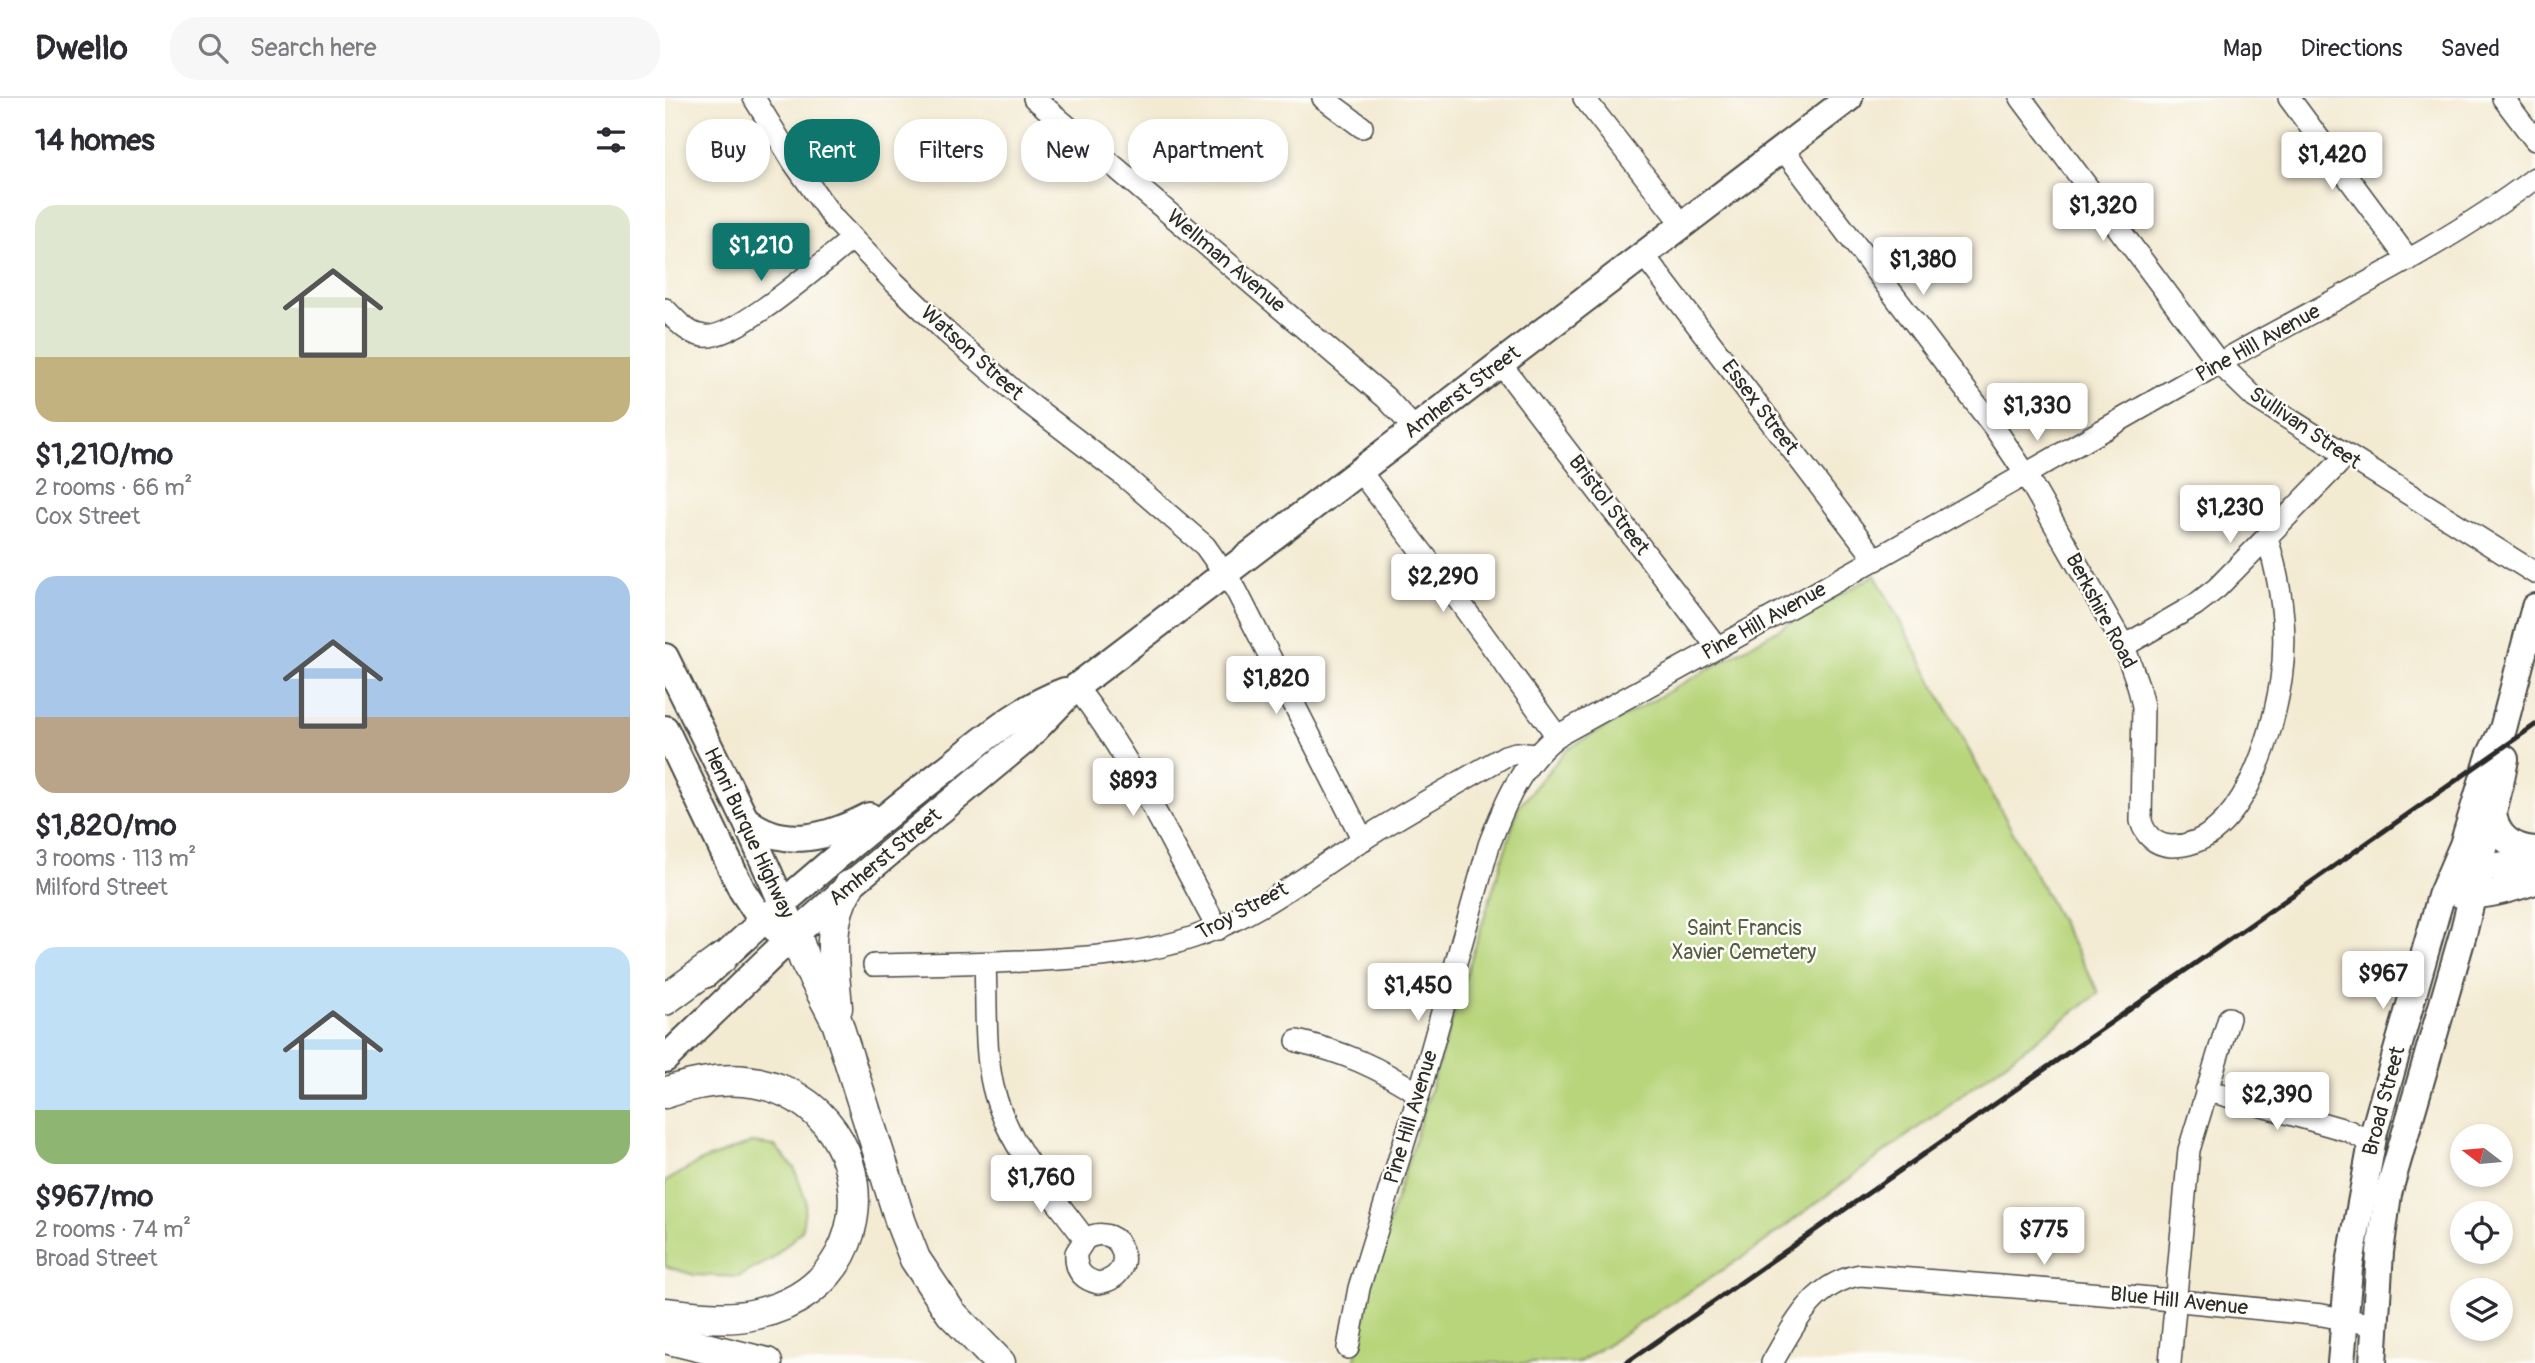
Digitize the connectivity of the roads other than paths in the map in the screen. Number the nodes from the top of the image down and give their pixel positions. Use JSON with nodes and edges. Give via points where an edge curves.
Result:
{"nodes":[{"id":1,"x":754,"y":98,"type":"edge"},
{"id":2,"x":1034,"y":98,"type":"edge"},
{"id":3,"x":1323,"y":98,"type":"edge"},
{"id":4,"x":1584,"y":98,"type":"edge"},
{"id":5,"x":1849,"y":98,"type":"edge"},
{"id":6,"x":2021,"y":98,"type":"edge"},
{"id":7,"x":2289,"y":98,"type":"edge"},
{"id":8,"x":2503,"y":98,"type":"edge"},
{"id":9,"x":1361,"y":127,"type":"dead end"},
{"id":10,"x":2535,"y":141,"type":"edge"},
{"id":11,"x":1783,"y":149,"type":"junction"},
{"id":12,"x":2535,"y":178,"type":"edge"},
{"id":13,"x":1682,"y":224,"type":"junction"},
{"id":14,"x":852,"y":239,"type":"junction"},
{"id":15,"x":1643,"y":254,"type":"junction"},
{"id":16,"x":2409,"y":260,"type":"junction"},
{"id":17,"x":665,"y":309,"type":"edge"},
{"id":18,"x":1500,"y":363,"type":"junction"},
{"id":19,"x":2219,"y":363,"type":"junction"},
{"id":20,"x":1414,"y":428,"type":"junction"},
{"id":21,"x":2346,"y":456,"type":"junction"},
{"id":22,"x":1359,"y":470,"type":"junction"},
{"id":23,"x":2025,"y":473,"type":"junction"},
{"id":24,"x":2267,"y":538,"type":"junction"},
{"id":25,"x":1876,"y":559,"type":"junction"},
{"id":26,"x":1226,"y":573,"type":"junction"},
{"id":27,"x":2535,"y":573,"type":"edge"},
{"id":28,"x":2535,"y":607,"type":"edge"},
{"id":29,"x":2124,"y":646,"type":"junction"},
{"id":30,"x":1717,"y":647,"type":"junction"},
{"id":31,"x":665,"y":657,"type":"edge"},
{"id":32,"x":1076,"y":687,"type":"junction"},
{"id":33,"x":665,"y":729,"type":"edge"},
{"id":34,"x":2503,"y":729,"type":"junction"},
{"id":35,"x":1557,"y":736,"type":"junction"},
{"id":36,"x":1535,"y":755,"type":"junction"},
{"id":37,"x":929,"y":782,"type":"junction"},
{"id":38,"x":2493,"y":813,"type":"junction"},
{"id":39,"x":745,"y":819,"type":"junction"},
{"id":40,"x":1363,"y":840,"type":"junction"},
{"id":41,"x":2535,"y":850,"type":"edge"},
{"id":42,"x":2535,"y":856,"type":"edge"},
{"id":43,"x":2448,"y":878,"type":"junction"},
{"id":44,"x":2535,"y":881,"type":"edge"},
{"id":45,"x":2476,"y":882,"type":"junction"},
{"id":46,"x":849,"y":886,"type":"junction"},
{"id":47,"x":773,"y":911,"type":"junction"},
{"id":48,"x":1218,"y":929,"type":"junction"},
{"id":49,"x":796,"y":934,"type":"junction"},
{"id":50,"x":721,"y":959,"type":"junction"},
{"id":51,"x":985,"y":963,"type":"junction"},
{"id":52,"x":874,"y":965,"type":"dead end"},
{"id":53,"x":665,"y":1000,"type":"edge"},
{"id":54,"x":665,"y":1013,"type":"edge"},
{"id":55,"x":2229,"y":1018,"type":"dead end"},
{"id":56,"x":837,"y":1022,"type":"junction"},
{"id":57,"x":1297,"y":1041,"type":"dead end"},
{"id":58,"x":665,"y":1059,"type":"edge"},
{"id":59,"x":2206,"y":1090,"type":"junction"},
{"id":60,"x":665,"y":1093,"type":"edge"},
{"id":61,"x":1419,"y":1094,"type":"junction"},
{"id":62,"x":2370,"y":1149,"type":"junction"},
{"id":63,"x":1084,"y":1239,"type":"dead end"},
{"id":64,"x":2175,"y":1300,"type":"junction"},
{"id":65,"x":665,"y":1313,"type":"edge"},
{"id":66,"x":2344,"y":1319,"type":"junction"},
{"id":67,"x":2375,"y":1325,"type":"junction"},
{"id":68,"x":665,"y":1338,"type":"edge"},
{"id":69,"x":1349,"y":1348,"type":"dead end"},
{"id":70,"x":767,"y":1363,"type":"edge"},
{"id":71,"x":1000,"y":1363,"type":"edge"},
{"id":72,"x":1772,"y":1363,"type":"edge"},
{"id":73,"x":2170,"y":1363,"type":"edge"},
{"id":74,"x":2341,"y":1363,"type":"edge"},
{"id":75,"x":2373,"y":1363,"type":"edge"}],
"edges":[{"from":1,"to":14,"type":"street","name":"Watson Street","via":[[794,163]]},
{"from":2,"to":20,"type":"street","name":"Wellman Avenue","via":[[1386,398]]},
{"from":3,"to":9,"type":"street"},
{"from":4,"to":13,"type":"street"},
{"from":5,"to":11,"type":"main road","name":"Amherst Street"},
{"from":6,"to":19,"type":"street","name":"Sullivan Street"},
{"from":7,"to":16,"type":"street"},
{"from":8,"to":10,"type":"street"},
{"from":11,"to":13,"type":"main road","name":"Amherst Street"},
{"from":11,"to":23,"type":"street","name":"Berkshire Road","via":[[1975,400]]},
{"from":12,"to":16,"type":"street","name":"Pine Hill Avenue"},
{"from":13,"to":15,"type":"main road","name":"Amherst Street"},
{"from":14,"to":17,"type":"street","via":[[757,314],[724,333],[706,337],[688,331]]},
{"from":14,"to":26,"type":"street","name":"Watson Street","via":[[946,332],[1022,398],[1187,529]]},
{"from":15,"to":18,"type":"main road","name":"Amherst Street"},
{"from":15,"to":25,"type":"street","name":"Essex Street"},
{"from":16,"to":19,"type":"street","name":"Pine Hill Avenue"},
{"from":18,"to":20,"type":"main road","name":"Amherst Street"},
{"from":18,"to":30,"type":"street","name":"Bristol Street"},
{"from":19,"to":21,"type":"street","name":"Sullivan Street","via":[[2254,397]]},
{"from":19,"to":23,"type":"street","name":"Pine Hill Avenue"},
{"from":20,"to":22,"type":"main road","name":"Amherst Street"},
{"from":21,"to":24,"type":"street"},
{"from":21,"to":27,"type":"street","name":"Sullivan Street"},
{"from":22,"to":26,"type":"main road","name":"Amherst Street"},
{"from":22,"to":35,"type":"street"},
{"from":23,"to":25,"type":"street","name":"Pine Hill Avenue"},
{"from":23,"to":29,"type":"street","name":"Berkshire Road"},
{"from":24,"to":29,"type":"street","via":[[2195,605]]},
{"from":24,"to":29,"type":"street","name":"Berkshire Road","via":[[2278,574],[2284,637],[2275,706],[2248,788],[2225,819],[2194,841],[2165,846],[2144,832],[2143,706]]},
{"from":25,"to":30,"type":"street","name":"Pine Hill Avenue"},
{"from":26,"to":32,"type":"main road","name":"Amherst Street"},
{"from":26,"to":40,"type":"street","name":"Watson Street"},
{"from":28,"to":34,"type":"main road","name":"Broad Street"},
{"from":30,"to":35,"type":"street","name":"Pine Hill Avenue"},
{"from":31,"to":39,"type":"main road","name":"Henri Burque Highway"},
{"from":32,"to":37,"type":"main road","name":"Amherst Street","via":[[1023,712]]},
{"from":32,"to":46,"type":"main road","name":"Amherst Street","via":[[1023,742]]},
{"from":32,"to":48,"type":"street","via":[[1138,784]]},
{"from":33,"to":47,"type":"main road","name":"Henri Burque Highway","via":[[752,907]]},
{"from":34,"to":38,"type":"main road","name":"Broad Street","via":[[2505,760]]},
{"from":34,"to":43,"type":"main road","name":"Broad Street"},
{"from":35,"to":36,"type":"street","name":"Pine Hill Avenue"},
{"from":36,"to":40,"type":"street","name":"Troy Street","via":[[1505,756]]},
{"from":36,"to":61,"type":"street","name":"Pine Hill Avenue","via":[[1503,807],[1489,845]]},
{"from":37,"to":39,"type":"main road","via":[[861,820],[815,837],[773,836]]},
{"from":37,"to":47,"type":"main road","name":"Amherst Street"},
{"from":38,"to":41,"type":"main road","via":[[2506,840]]},
{"from":38,"to":45,"type":"main road","name":"Broad Street"},
{"from":39,"to":47,"type":"main road","name":"Henri Burque Highway"},
{"from":40,"to":48,"type":"street","name":"Troy Street"},
{"from":42,"to":45,"type":"main road"},
{"from":43,"to":45,"type":"main road"},
{"from":43,"to":62,"type":"main road","name":"Broad Street"},
{"from":44,"to":45,"type":"main road"},
{"from":45,"to":67,"type":"main road","name":"Broad Street","via":[[2390,1187],[2381,1237]]},
{"from":46,"to":49,"type":"main road","name":"Amherst Street"},
{"from":46,"to":56,"type":"highway","via":[[833,932]]},
{"from":47,"to":49,"type":"main road","name":"Henri Burque Highway"},
{"from":47,"to":50,"type":"main road","name":"Amherst Street"},
{"from":48,"to":51,"type":"street","name":"Troy Street","via":[[1133,953]]},
{"from":49,"to":56,"type":"highway"},
{"from":49,"to":58,"type":"main road","name":"Amherst Street"},
{"from":50,"to":53,"type":"highway"},
{"from":50,"to":54,"type":"main road","name":"Amherst Street"},
{"from":51,"to":52,"type":"street","name":"Troy Street"},
{"from":51,"to":63,"type":"street","via":[[993,1087],[1025,1156]]},
{"from":55,"to":59,"type":"street"},
{"from":56,"to":71,"type":"highway","via":[[915,1259],[951,1313]]},
{"from":57,"to":61,"type":"street","via":[[1370,1064]]},
{"from":59,"to":62,"type":"street","via":[[2349,1131],[2364,1139]]},
{"from":59,"to":64,"type":"street","via":[[2187,1162]]},
{"from":60,"to":65,"type":"highway","via":[[723,1080],[761,1083],[788,1092],[818,1113],[840,1143],[854,1197],[850,1228],[838,1258],[819,1282],[798,1298],[736,1317]]},
{"from":61,"to":69,"type":"street","name":"Pine Hill Avenue","via":[[1366,1262]]},
{"from":62,"to":66,"type":"main road","name":"Broad Street"},
{"from":64,"to":66,"type":"street","name":"Blue Hill Avenue"},
{"from":64,"to":72,"type":"street","name":"Blue Hill Avenue","via":[[1860,1275],[1839,1281],[1816,1296]]},
{"from":64,"to":73,"type":"street"},
{"from":66,"to":67,"type":"street","name":"Blue Hill Avenue"},
{"from":66,"to":74,"type":"main road","name":"Broad Street"},
{"from":67,"to":75,"type":"main road","name":"Broad Street"},
{"from":68,"to":70,"type":"highway"}]}
